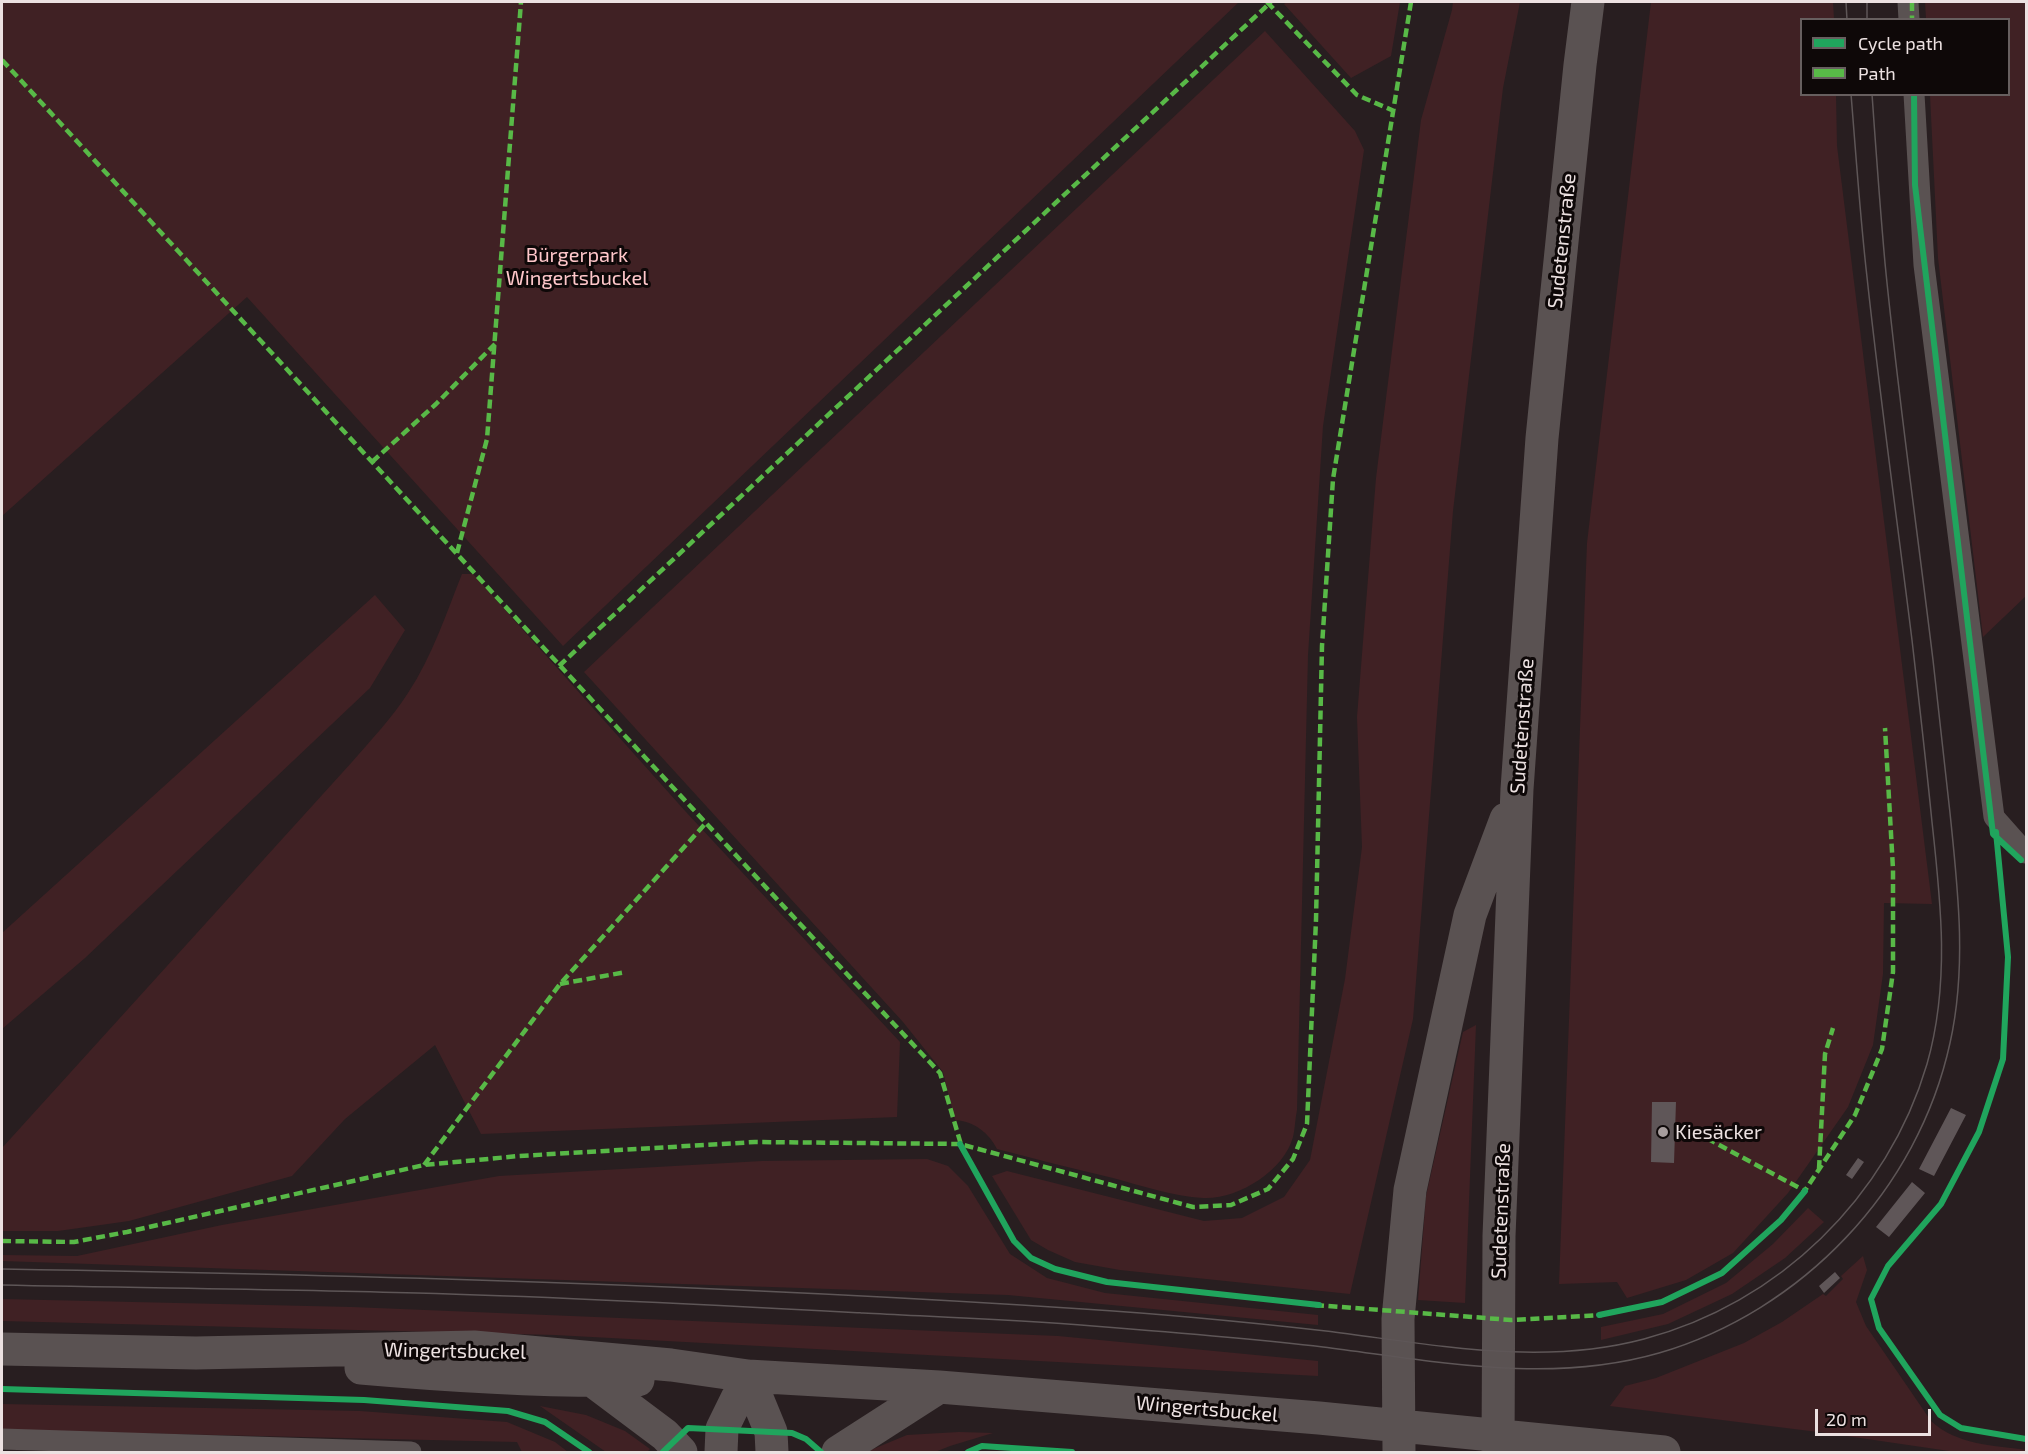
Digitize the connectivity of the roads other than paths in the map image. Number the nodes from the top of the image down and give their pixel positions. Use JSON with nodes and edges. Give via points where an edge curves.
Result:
{"nodes":[{"id":1,"x":1588,"y":2,"type":"edge"},
{"id":2,"x":1908,"y":2,"type":"edge"},
{"id":3,"x":1909,"y":18,"type":"edge"},
{"id":4,"x":1914,"y":96,"type":"edge"},
{"id":5,"x":1516,"y":789,"type":"junction"},
{"id":6,"x":2026,"y":854,"type":"edge"},
{"id":7,"x":2,"y":1349,"type":"edge"},
{"id":8,"x":196,"y":1353,"type":"junction"},
{"id":9,"x":748,"y":1376,"type":"junction"},
{"id":10,"x":593,"y":1381,"type":"junction"},
{"id":11,"x":939,"y":1387,"type":"junction"},
{"id":12,"x":2,"y":1439,"type":"edge"},
{"id":13,"x":411,"y":1452,"type":"edge"},
{"id":14,"x":681,"y":1452,"type":"edge"},
{"id":15,"x":721,"y":1452,"type":"edge"},
{"id":16,"x":772,"y":1452,"type":"edge"},
{"id":17,"x":838,"y":1452,"type":"edge"},
{"id":18,"x":1399,"y":1452,"type":"edge"},
{"id":19,"x":1498,"y":1452,"type":"edge"},
{"id":20,"x":1664,"y":1452,"type":"edge"}],
"edges":[{"from":1,"to":5,"type":"main road","name":"Sudetenstraße","via":[[1542,438]]},
{"from":2,"to":3,"type":"lane"},
{"from":4,"to":6,"type":"lane","via":[[1924,264],[1994,817]]},
{"from":5,"to":18,"type":"main road","via":[[1470,915],[1410,1190],[1398,1319]]},
{"from":5,"to":19,"type":"main road","name":"Sudetenstraße","via":[[1499,1236]]},
{"from":7,"to":8,"type":"main road","name":"Wingertsbuckel"},
{"from":8,"to":9,"type":"main road","name":"Wingertsbuckel","via":[[474,1347]]},
{"from":8,"to":10,"type":"main road","name":"Wingertsbuckel","via":[[473,1378]]},
{"from":9,"to":10,"type":"main road","name":"Wingertsbuckel"},
{"from":9,"to":11,"type":"main road","name":"Wingertsbuckel"},
{"from":9,"to":15,"type":"main road","via":[[722,1429]]},
{"from":9,"to":16,"type":"main road","via":[[771,1432]]},
{"from":10,"to":14,"type":"main road","via":[[665,1435]]},
{"from":11,"to":17,"type":"main road"},
{"from":11,"to":20,"type":"main road","name":"Wingertsbuckel","via":[[1319,1418]]},
{"from":12,"to":13,"type":"lane"}]}
